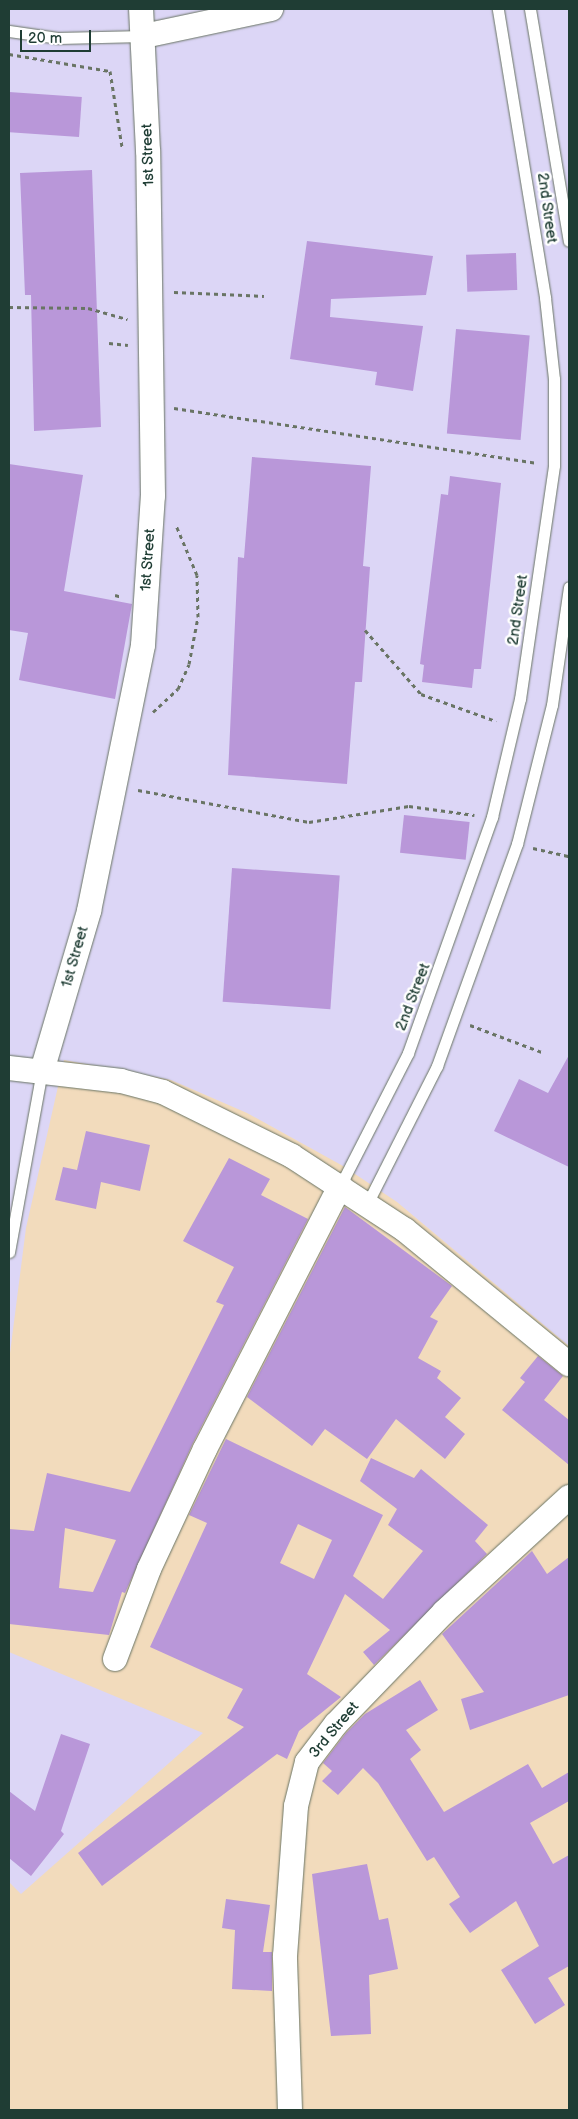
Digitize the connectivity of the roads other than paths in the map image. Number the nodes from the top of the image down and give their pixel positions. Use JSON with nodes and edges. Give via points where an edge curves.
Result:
{"nodes":[{"id":1,"x":141,"y":9,"type":"edge"},
{"id":2,"x":271,"y":9,"type":"edge"},
{"id":3,"x":498,"y":9,"type":"edge"},
{"id":4,"x":530,"y":9,"type":"edge"},
{"id":5,"x":9,"y":31,"type":"edge"},
{"id":6,"x":144,"y":36,"type":"junction"},
{"id":7,"x":569,"y":241,"type":"edge"},
{"id":8,"x":569,"y":587,"type":"edge"},
{"id":9,"x":9,"y":1068,"type":"edge"},
{"id":10,"x":42,"y":1071,"type":"junction"},
{"id":11,"x":340,"y":1186,"type":"junction"},
{"id":12,"x":367,"y":1204,"type":"junction"},
{"id":13,"x":9,"y":1252,"type":"edge"},
{"id":14,"x":569,"y":1364,"type":"edge"},
{"id":15,"x":569,"y":1497,"type":"edge"},
{"id":16,"x":115,"y":1658,"type":"dead end"},
{"id":17,"x":290,"y":2110,"type":"edge"}],
"edges":[{"from":1,"to":6,"type":"street","name":"1st Street"},
{"from":2,"to":6,"type":"street"},
{"from":3,"to":11,"type":"lane","name":"2nd Street","via":[[545,297],[554,379],[554,465],[513,728],[492,817],[408,1053]]},
{"from":4,"to":7,"type":"lane","name":"2nd Street"},
{"from":5,"to":6,"type":"lane","via":[[58,38]]},
{"from":6,"to":10,"type":"street","name":"1st Street","via":[[151,291],[152,506],[142,645],[89,911]]},
{"from":8,"to":12,"type":"lane","via":[[552,705],[517,844],[455,1019],[406,1134]]},
{"from":9,"to":10,"type":"street"},
{"from":10,"to":11,"type":"street","via":[[122,1081],[163,1092],[284,1152]]},
{"from":10,"to":13,"type":"lane"},
{"from":11,"to":12,"type":"street"},
{"from":11,"to":16,"type":"street","via":[[205,1448],[149,1569]]},
{"from":12,"to":14,"type":"street","via":[[446,1260]]},
{"from":15,"to":17,"type":"street","name":"3rd Street","via":[[444,1612],[336,1724],[307,1762],[296,1806],[285,1956]]}]}
